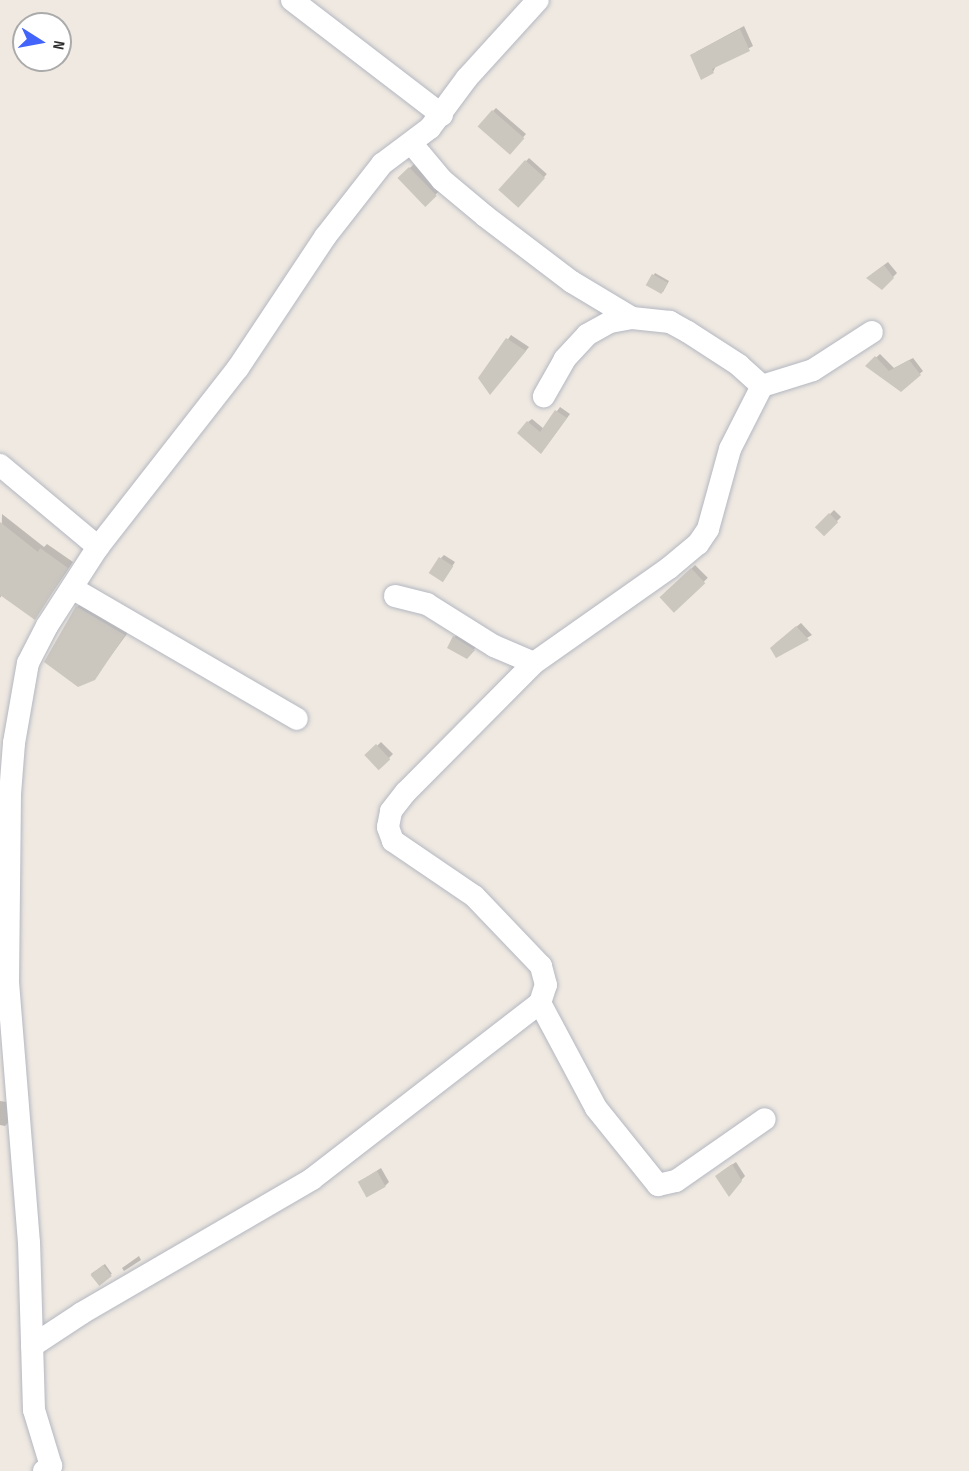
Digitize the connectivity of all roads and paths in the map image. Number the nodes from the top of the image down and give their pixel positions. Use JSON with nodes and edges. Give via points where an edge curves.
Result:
{"nodes":[{"id":1,"x":292,"y":0,"type":"edge"},
{"id":2,"x":538,"y":0,"type":"edge"},
{"id":3,"x":442,"y":115,"type":"junction"},
{"id":4,"x":412,"y":144,"type":"junction"},
{"id":5,"x":632,"y":318,"type":"junction"},
{"id":6,"x":872,"y":332,"type":"dead end"},
{"id":7,"x":762,"y":386,"type":"junction"},
{"id":8,"x":543,"y":396,"type":"dead end"},
{"id":9,"x":0,"y":465,"type":"edge"},
{"id":10,"x":98,"y":548,"type":"junction"},
{"id":11,"x":72,"y":588,"type":"junction"},
{"id":12,"x":395,"y":596,"type":"dead end"},
{"id":13,"x":534,"y":663,"type":"junction"},
{"id":14,"x":297,"y":719,"type":"dead end"},
{"id":15,"x":540,"y":1003,"type":"junction"},
{"id":16,"x":765,"y":1119,"type":"dead end"},
{"id":17,"x":32,"y":1347,"type":"junction"},
{"id":18,"x":50,"y":1469,"type":"edge"}],
"edges":[{"from":1,"to":3,"type":"street"},
{"from":2,"to":3,"type":"street","via":[[467,78]]},
{"from":3,"to":4,"type":"street"},
{"from":4,"to":5,"type":"street","via":[[442,180],[485,216],[572,282]]},
{"from":4,"to":10,"type":"street","via":[[388,157],[325,237],[238,369]]},
{"from":5,"to":7,"type":"street","via":[[670,322],[739,365]]},
{"from":5,"to":8,"type":"street","via":[[610,322],[587,335],[565,359]]},
{"from":6,"to":7,"type":"street","via":[[813,370]]},
{"from":7,"to":13,"type":"street","via":[[730,449],[708,529],[698,544]]},
{"from":9,"to":10,"type":"street"},
{"from":10,"to":11,"type":"street"},
{"from":11,"to":14,"type":"street"},
{"from":11,"to":17,"type":"street","via":[[28,663],[10,794],[8,984],[29,1243]]},
{"from":12,"to":13,"type":"street","via":[[427,604],[494,646]]},
{"from":13,"to":15,"type":"street","via":[[406,792],[391,811],[388,827],[393,841],[474,896],[526,948],[545,976]]},
{"from":15,"to":16,"type":"street","via":[[596,1108],[658,1185],[676,1181]]},
{"from":15,"to":17,"type":"street","via":[[312,1179],[82,1313]]},
{"from":17,"to":18,"type":"street","via":[[36,1427]]}]}
